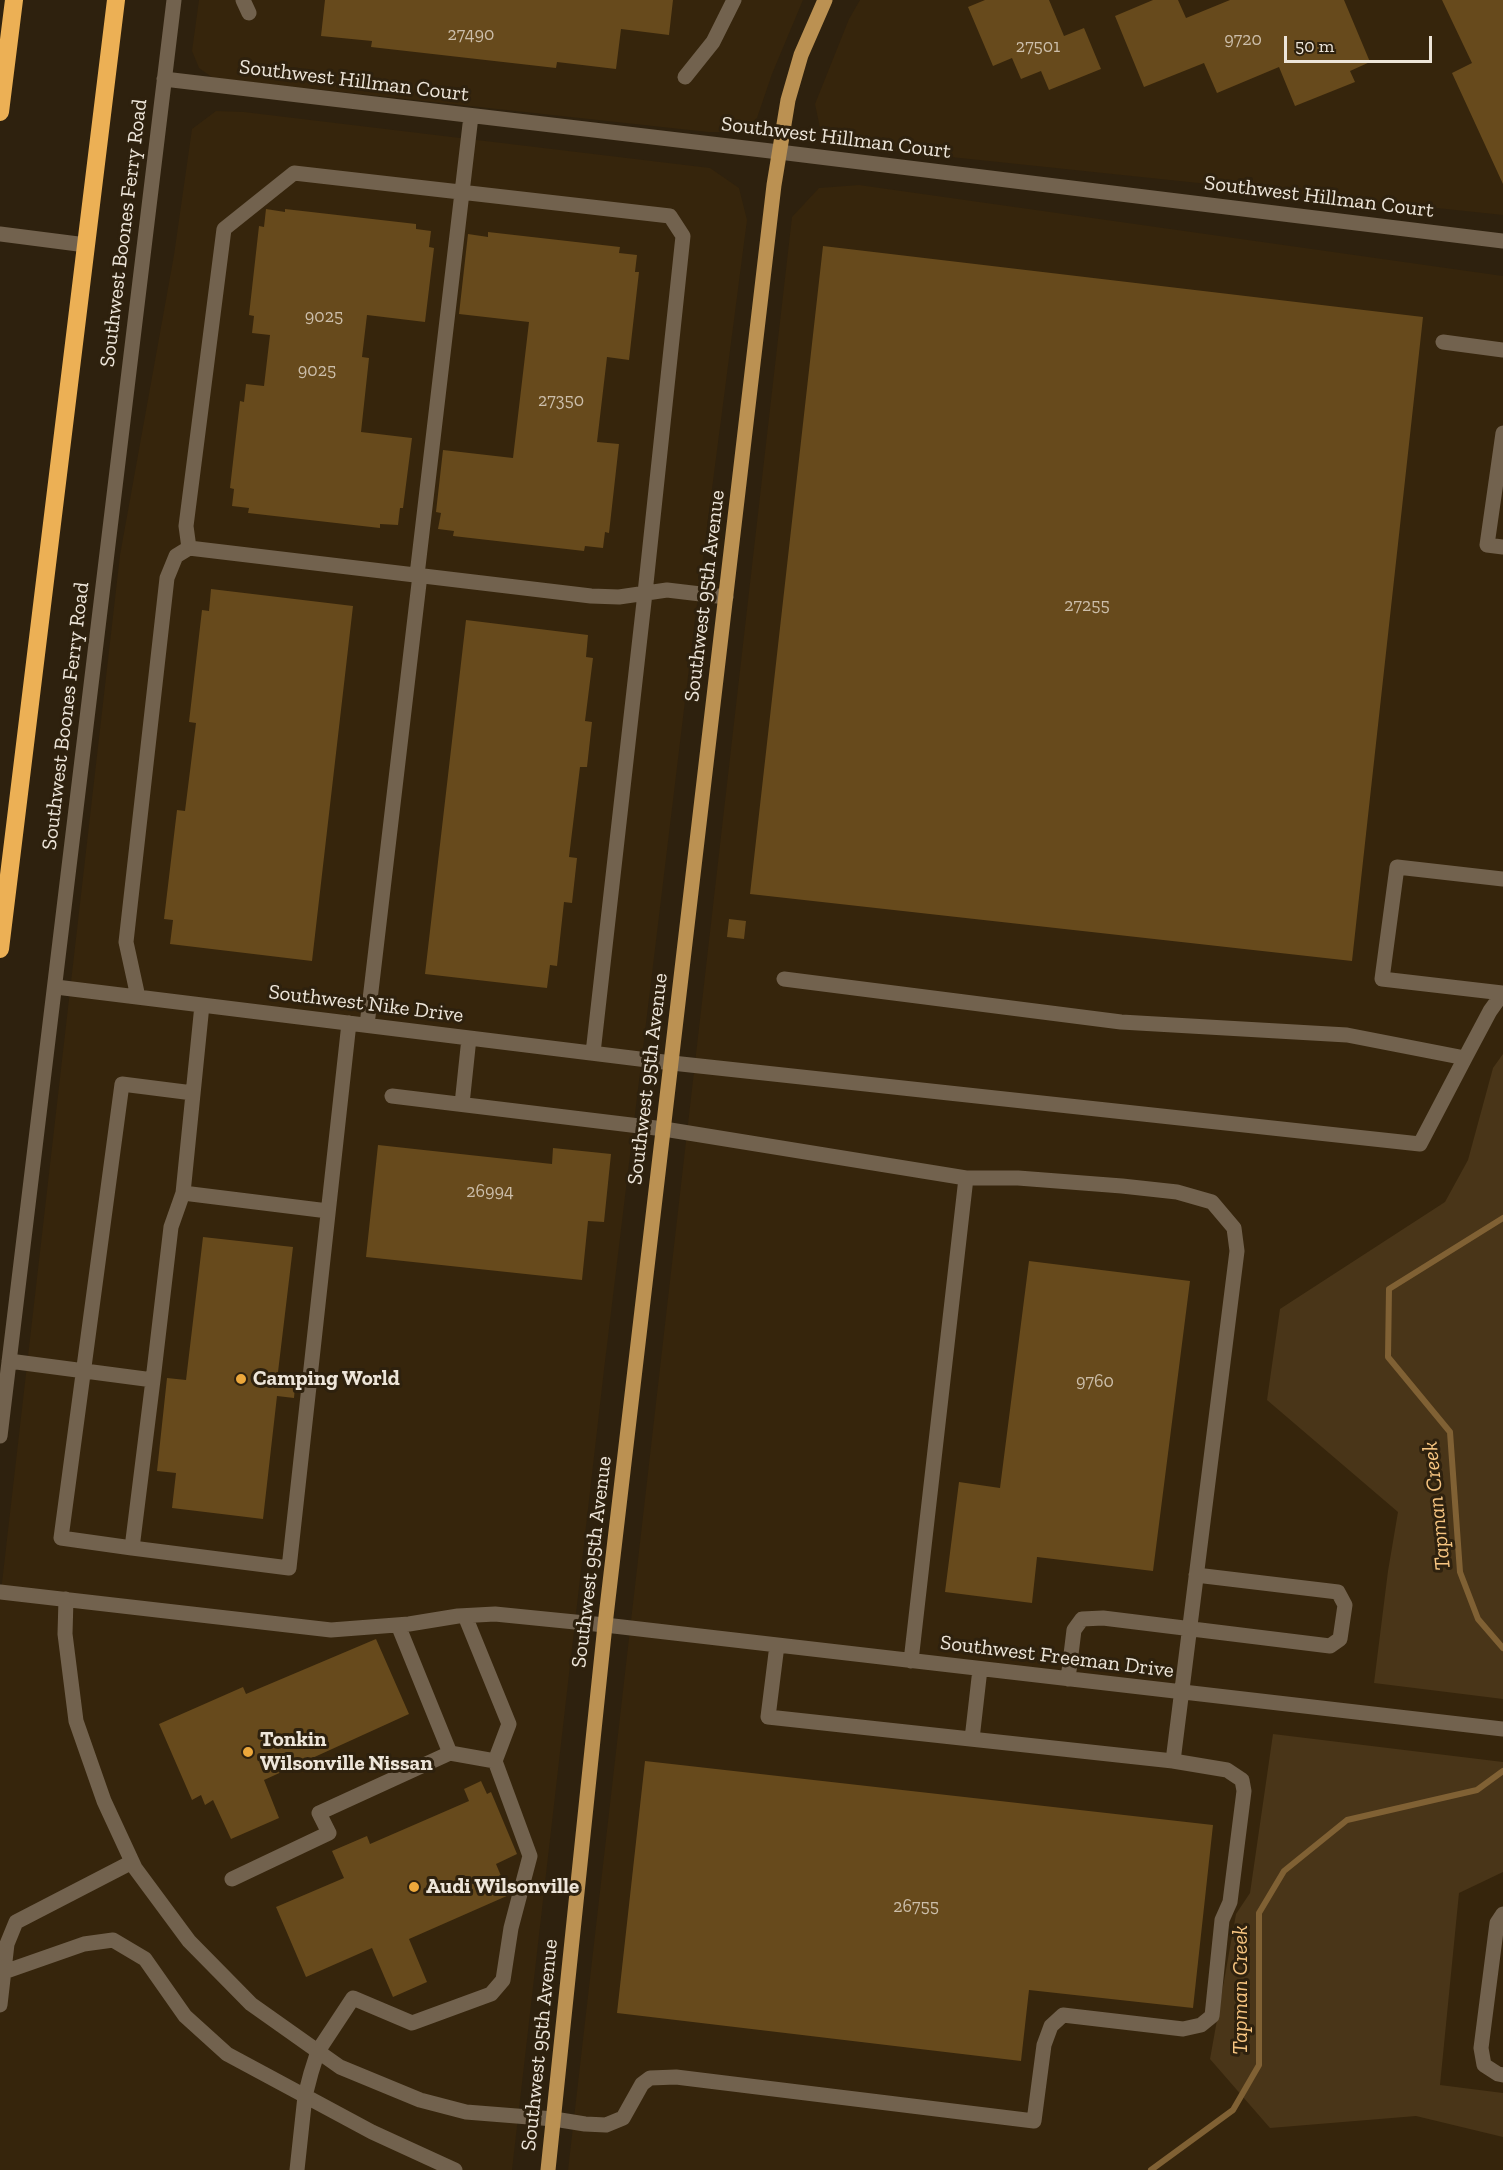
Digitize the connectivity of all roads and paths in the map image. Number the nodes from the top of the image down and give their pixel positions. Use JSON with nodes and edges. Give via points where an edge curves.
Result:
{"nodes":[{"id":1,"x":14,"y":0,"type":"edge"},
{"id":2,"x":116,"y":0,"type":"edge"},
{"id":3,"x":174,"y":0,"type":"edge"},
{"id":4,"x":734,"y":0,"type":"edge"},
{"id":5,"x":825,"y":0,"type":"edge"},
{"id":6,"x":685,"y":77,"type":"dead end"},
{"id":7,"x":164,"y":78,"type":"junction"},
{"id":8,"x":0,"y":112,"type":"edge"},
{"id":9,"x":471,"y":116,"type":"junction"},
{"id":10,"x":779,"y":152,"type":"junction"},
{"id":11,"x":463,"y":192,"type":"junction"},
{"id":12,"x":0,"y":234,"type":"edge"},
{"id":13,"x":1503,"y":241,"type":"edge"},
{"id":14,"x":86,"y":245,"type":"junction"},
{"id":15,"x":1443,"y":342,"type":"dead end"},
{"id":16,"x":1503,"y":350,"type":"edge"},
{"id":17,"x":1503,"y":433,"type":"edge"},
{"id":18,"x":1503,"y":547,"type":"edge"},
{"id":19,"x":189,"y":548,"type":"junction"},
{"id":20,"x":419,"y":575,"type":"junction"},
{"id":21,"x":645,"y":593,"type":"junction"},
{"id":22,"x":726,"y":597,"type":"junction"},
{"id":23,"x":1503,"y":879,"type":"edge"},
{"id":24,"x":0,"y":949,"type":"edge"},
{"id":25,"x":784,"y":979,"type":"dead end"},
{"id":26,"x":56,"y":987,"type":"junction"},
{"id":27,"x":1503,"y":993,"type":"edge"},
{"id":28,"x":138,"y":997,"type":"junction"},
{"id":29,"x":202,"y":1005,"type":"junction"},
{"id":30,"x":349,"y":1023,"type":"junction"},
{"id":31,"x":367,"y":1025,"type":"junction"},
{"id":32,"x":469,"y":1038,"type":"junction"},
{"id":33,"x":593,"y":1053,"type":"junction"},
{"id":34,"x":1465,"y":1058,"type":"junction"},
{"id":35,"x":672,"y":1063,"type":"junction"},
{"id":36,"x":193,"y":1093,"type":"junction"},
{"id":37,"x":392,"y":1096,"type":"dead end"},
{"id":38,"x":462,"y":1104,"type":"junction"},
{"id":39,"x":664,"y":1129,"type":"junction"},
{"id":40,"x":966,"y":1178,"type":"junction"},
{"id":41,"x":183,"y":1193,"type":"junction"},
{"id":42,"x":328,"y":1211,"type":"junction"},
{"id":43,"x":9,"y":1361,"type":"junction"},
{"id":44,"x":84,"y":1371,"type":"junction"},
{"id":45,"x":153,"y":1380,"type":"junction"},
{"id":46,"x":0,"y":1436,"type":"edge"},
{"id":47,"x":132,"y":1548,"type":"junction"},
{"id":48,"x":1196,"y":1575,"type":"junction"},
{"id":49,"x":0,"y":1592,"type":"edge"},
{"id":50,"x":66,"y":1599,"type":"junction"},
{"id":51,"x":465,"y":1616,"type":"junction"},
{"id":52,"x":398,"y":1625,"type":"junction"},
{"id":53,"x":605,"y":1625,"type":"junction"},
{"id":54,"x":1190,"y":1629,"type":"junction"},
{"id":55,"x":777,"y":1645,"type":"junction"},
{"id":56,"x":911,"y":1660,"type":"junction"},
{"id":57,"x":980,"y":1669,"type":"junction"},
{"id":58,"x":1068,"y":1679,"type":"junction"},
{"id":59,"x":1182,"y":1692,"type":"junction"},
{"id":60,"x":1503,"y":1729,"type":"edge"},
{"id":61,"x":972,"y":1739,"type":"junction"},
{"id":62,"x":450,"y":1753,"type":"junction"},
{"id":63,"x":495,"y":1761,"type":"junction"},
{"id":64,"x":1173,"y":1761,"type":"junction"},
{"id":65,"x":132,"y":1862,"type":"junction"},
{"id":66,"x":232,"y":1879,"type":"dead end"},
{"id":67,"x":1503,"y":1914,"type":"edge"},
{"id":68,"x":4,"y":1972,"type":"junction"},
{"id":69,"x":0,"y":2006,"type":"edge"},
{"id":70,"x":318,"y":2051,"type":"junction"},
{"id":71,"x":1503,"y":2075,"type":"edge"},
{"id":72,"x":305,"y":2096,"type":"junction"},
{"id":73,"x":554,"y":2119,"type":"junction"},
{"id":74,"x":297,"y":2170,"type":"edge"},
{"id":75,"x":455,"y":2170,"type":"edge"},
{"id":76,"x":548,"y":2170,"type":"edge"}],
"edges":[{"from":1,"to":8,"type":"highway"},
{"from":2,"to":14,"type":"highway"},
{"from":3,"to":7,"type":"street","name":"Southwest Boones Ferry Road"},
{"from":4,"to":6,"type":"street","via":[[713,42]]},
{"from":5,"to":10,"type":"main road","name":"Southwest 95th Avenue","via":[[795,75]]},
{"from":7,"to":9,"type":"street","name":"Southwest Hillman Court"},
{"from":7,"to":26,"type":"street","name":"Southwest Boones Ferry Road"},
{"from":9,"to":10,"type":"street","name":"Southwest Hillman Court"},
{"from":9,"to":11,"type":"street"},
{"from":10,"to":13,"type":"street","name":"Southwest Hillman Court"},
{"from":10,"to":22,"type":"main road","name":"Southwest 95th Avenue"},
{"from":11,"to":19,"type":"street","via":[[294,173],[224,229],[186,526]]},
{"from":11,"to":20,"type":"street"},
{"from":11,"to":21,"type":"street","via":[[670,216],[683,236]]},
{"from":12,"to":14,"type":"street"},
{"from":14,"to":24,"type":"highway"},
{"from":15,"to":16,"type":"street"},
{"from":17,"to":18,"type":"street","via":[[1487,545]]},
{"from":19,"to":20,"type":"street"},
{"from":19,"to":28,"type":"street","via":[[176,556],[167,578],[126,942]]},
{"from":20,"to":21,"type":"street","via":[[591,596]]},
{"from":20,"to":31,"type":"street"},
{"from":21,"to":22,"type":"street","via":[[667,590]]},
{"from":21,"to":33,"type":"street"},
{"from":22,"to":35,"type":"main road","name":"Southwest 95th Avenue"},
{"from":23,"to":27,"type":"street","via":[[1397,867],[1382,979]]},
{"from":25,"to":34,"type":"street","via":[[1121,1022],[1347,1035]]},
{"from":26,"to":28,"type":"street","name":"Southwest Nike Drive"},
{"from":26,"to":43,"type":"street","name":"Southwest Boones Ferry Road"},
{"from":27,"to":34,"type":"street"},
{"from":28,"to":29,"type":"street","name":"Southwest Nike Drive"},
{"from":29,"to":30,"type":"street","name":"Southwest Nike Drive"},
{"from":29,"to":36,"type":"street"},
{"from":30,"to":31,"type":"street","name":"Southwest Nike Drive"},
{"from":30,"to":42,"type":"street"},
{"from":31,"to":32,"type":"street","name":"Southwest Nike Drive"},
{"from":32,"to":33,"type":"street","name":"Southwest Nike Drive"},
{"from":32,"to":38,"type":"street"},
{"from":33,"to":35,"type":"street","name":"Southwest Nike Drive"},
{"from":34,"to":35,"type":"street","name":"Southwest Nike Drive","via":[[1420,1144]]},
{"from":35,"to":39,"type":"main road","name":"Southwest 95th Avenue"},
{"from":36,"to":41,"type":"street"},
{"from":36,"to":44,"type":"street","via":[[122,1084]]},
{"from":37,"to":38,"type":"street"},
{"from":38,"to":39,"type":"street"},
{"from":39,"to":40,"type":"street"},
{"from":39,"to":53,"type":"main road","name":"Southwest 95th Avenue"},
{"from":40,"to":48,"type":"street","via":[[1017,1178],[1178,1192],[1212,1202],[1234,1228],[1236,1251]]},
{"from":40,"to":56,"type":"street"},
{"from":41,"to":42,"type":"street"},
{"from":41,"to":45,"type":"street","via":[[171,1227]]},
{"from":42,"to":47,"type":"street","via":[[289,1568]]},
{"from":43,"to":44,"type":"street"},
{"from":43,"to":46,"type":"street","name":"Southwest Boones Ferry Road"},
{"from":44,"to":45,"type":"street"},
{"from":44,"to":47,"type":"street","via":[[62,1538]]},
{"from":45,"to":47,"type":"street"},
{"from":48,"to":54,"type":"street"},
{"from":48,"to":54,"type":"street","via":[[1338,1592],[1345,1605],[1340,1639],[1330,1646]]},
{"from":49,"to":50,"type":"street","name":"Southwest Freeman Drive"},
{"from":50,"to":52,"type":"street","name":"Southwest Freeman Drive","via":[[331,1630]]},
{"from":50,"to":65,"type":"street","via":[[64,1634],[76,1721],[104,1802]]},
{"from":51,"to":52,"type":"street","name":"Southwest Freeman Drive"},
{"from":51,"to":53,"type":"street","name":"Southwest Freeman Drive","via":[[495,1614]]},
{"from":51,"to":63,"type":"street","via":[[509,1724]]},
{"from":52,"to":62,"type":"street"},
{"from":53,"to":55,"type":"street","name":"Southwest Freeman Drive"},
{"from":53,"to":73,"type":"main road","name":"Southwest 95th Avenue"},
{"from":54,"to":58,"type":"street","via":[[1082,1619],[1074,1630]]},
{"from":54,"to":59,"type":"street"},
{"from":55,"to":56,"type":"street","name":"Southwest Freeman Drive"},
{"from":55,"to":61,"type":"street","via":[[768,1717]]},
{"from":56,"to":57,"type":"street","name":"Southwest Freeman Drive"},
{"from":57,"to":58,"type":"street","name":"Southwest Freeman Drive"},
{"from":57,"to":61,"type":"street"},
{"from":58,"to":59,"type":"street","name":"Southwest Freeman Drive"},
{"from":59,"to":60,"type":"street","name":"Southwest Freeman Drive"},
{"from":59,"to":64,"type":"street"},
{"from":61,"to":64,"type":"street"},
{"from":62,"to":63,"type":"street"},
{"from":62,"to":66,"type":"street","via":[[319,1813],[329,1833]]},
{"from":63,"to":70,"type":"street","via":[[530,1856],[511,1928],[503,1980],[491,1994],[412,2023],[353,1998]]},
{"from":64,"to":73,"type":"street","via":[[1227,1770],[1242,1780],[1244,1791],[1230,1902],[1222,1920],[1212,2016],[1201,2025],[1183,2030],[1064,2015],[1051,2026],[1044,2045],[1034,2121],[676,2077],[650,2078],[642,2084],[623,2118],[606,2125]]},
{"from":65,"to":68,"type":"street","via":[[16,1922],[7,1944]]},
{"from":65,"to":70,"type":"street","via":[[189,1941],[251,2004]]},
{"from":67,"to":71,"type":"street","via":[[1497,1923],[1481,2048],[1484,2065]]},
{"from":68,"to":69,"type":"street"},
{"from":68,"to":72,"type":"street","via":[[84,1944],[113,1940],[145,1959],[185,2016],[227,2054]]},
{"from":70,"to":72,"type":"street"},
{"from":70,"to":73,"type":"street","via":[[340,2067],[420,2100],[466,2112]]},
{"from":72,"to":74,"type":"street"},
{"from":72,"to":75,"type":"street"},
{"from":73,"to":76,"type":"main road","name":"Southwest 95th Avenue"}]}
